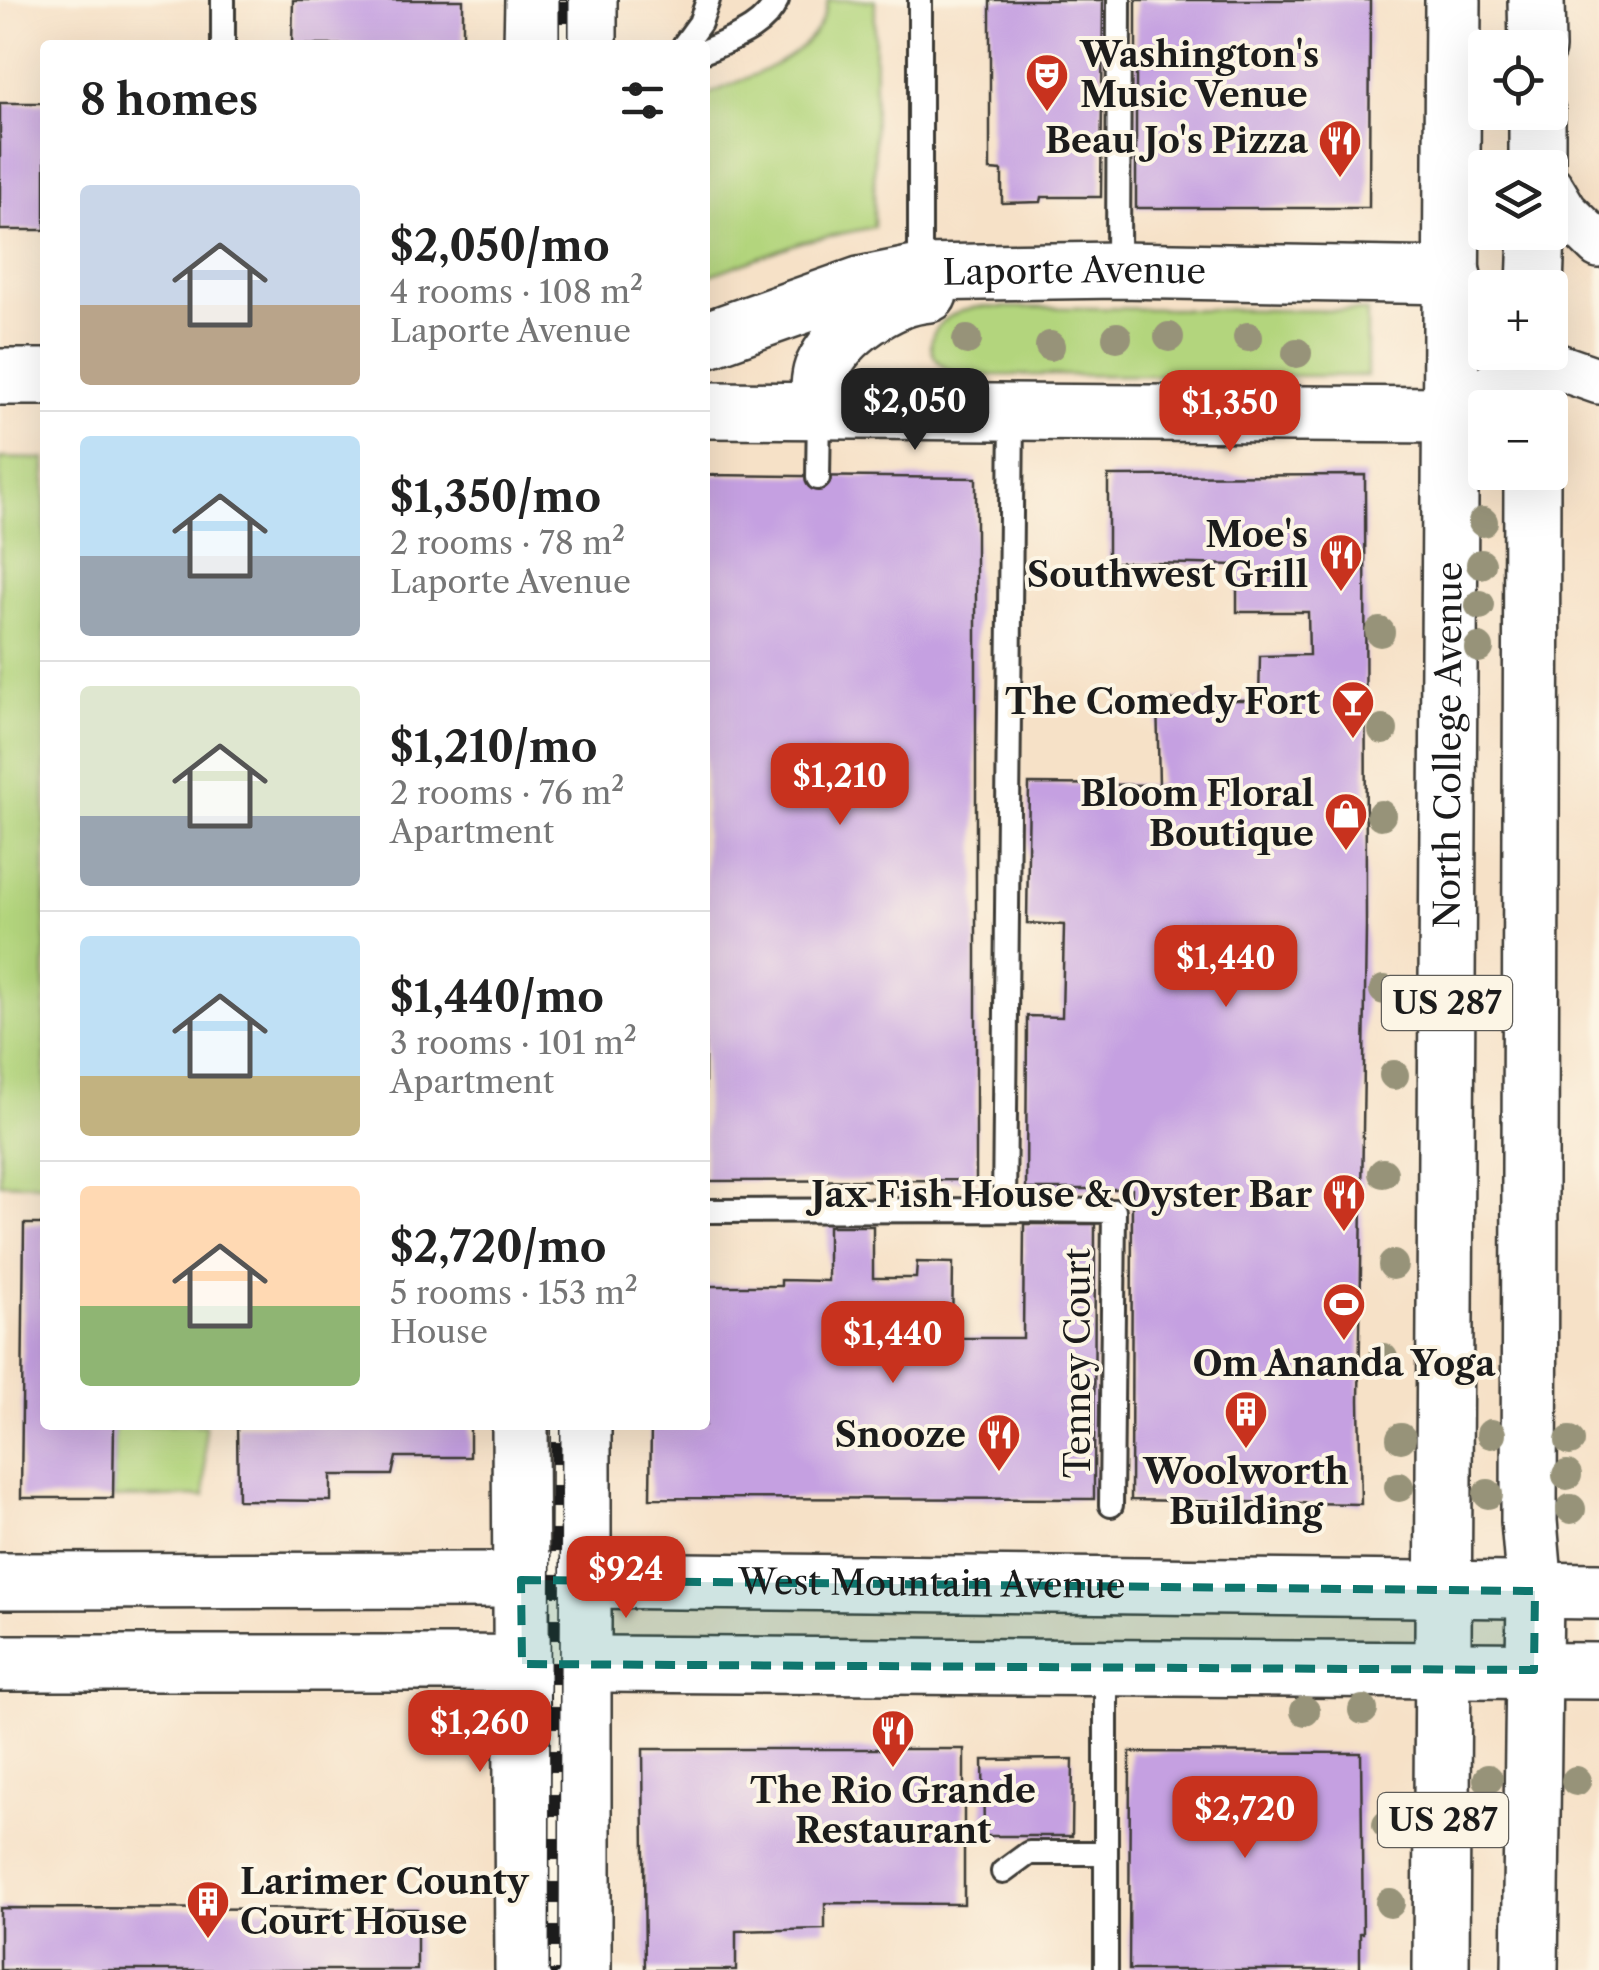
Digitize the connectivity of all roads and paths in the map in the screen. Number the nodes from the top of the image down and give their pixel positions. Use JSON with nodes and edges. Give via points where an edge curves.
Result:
{"nodes":[{"id":1,"x":223,"y":0,"type":"edge"},
{"id":2,"x":532,"y":0,"type":"edge"},
{"id":3,"x":589,"y":0,"type":"edge"},
{"id":4,"x":708,"y":0,"type":"edge"},
{"id":5,"x":778,"y":0,"type":"edge"},
{"id":6,"x":920,"y":0,"type":"edge"},
{"id":7,"x":1119,"y":0,"type":"edge"},
{"id":8,"x":1453,"y":0,"type":"edge"},
{"id":9,"x":1536,"y":0,"type":"edge"},
{"id":10,"x":1537,"y":30,"type":"edge"},
{"id":11,"x":223,"y":40,"type":"edge"},
{"id":12,"x":532,"y":40,"type":"edge"},
{"id":13,"x":589,"y":40,"type":"edge"},
{"id":14,"x":688,"y":40,"type":"edge"},
{"id":15,"x":710,"y":49,"type":"edge"},
{"id":16,"x":1568,"y":216,"type":"edge"},
{"id":17,"x":1599,"y":245,"type":"edge"},
{"id":18,"x":1118,"y":270,"type":"junction"},
{"id":19,"x":920,"y":274,"type":"junction"},
{"id":20,"x":1468,"y":275,"type":"edge"},
{"id":21,"x":1468,"y":293,"type":"edge"},
{"id":22,"x":1468,"y":299,"type":"edge"},
{"id":23,"x":710,"y":338,"type":"edge"},
{"id":24,"x":1528,"y":370,"type":"edge"},
{"id":25,"x":1541,"y":370,"type":"edge"},
{"id":26,"x":0,"y":377,"type":"edge"},
{"id":27,"x":40,"y":377,"type":"edge"},
{"id":28,"x":1599,"y":381,"type":"edge"},
{"id":29,"x":819,"y":409,"type":"junction"},
{"id":30,"x":710,"y":410,"type":"edge"},
{"id":31,"x":1012,"y":413,"type":"junction"},
{"id":32,"x":1450,"y":415,"type":"junction"},
{"id":33,"x":818,"y":478,"type":"dead end"},
{"id":34,"x":1532,"y":490,"type":"edge"},
{"id":35,"x":710,"y":1210,"type":"edge"},
{"id":36,"x":1004,"y":1210,"type":"junction"},
{"id":37,"x":520,"y":1430,"type":"edge"},
{"id":38,"x":584,"y":1430,"type":"edge"},
{"id":39,"x":1111,"y":1505,"type":"dead end"},
{"id":40,"x":521,"y":1580,"type":"junction"},
{"id":41,"x":583,"y":1580,"type":"junction"},
{"id":42,"x":0,"y":1581,"type":"edge"},
{"id":43,"x":1444,"y":1590,"type":"junction"},
{"id":44,"x":1535,"y":1590,"type":"junction"},
{"id":45,"x":1599,"y":1591,"type":"edge"},
{"id":46,"x":0,"y":1663,"type":"edge"},
{"id":47,"x":522,"y":1664,"type":"junction"},
{"id":48,"x":585,"y":1665,"type":"junction"},
{"id":49,"x":1106,"y":1667,"type":"junction"},
{"id":50,"x":1443,"y":1669,"type":"junction"},
{"id":51,"x":1534,"y":1670,"type":"junction"},
{"id":52,"x":1599,"y":1671,"type":"edge"},
{"id":53,"x":1106,"y":1853,"type":"junction"},
{"id":54,"x":1003,"y":1872,"type":"dead end"},
{"id":55,"x":523,"y":1970,"type":"edge"},
{"id":56,"x":584,"y":1970,"type":"edge"},
{"id":57,"x":1106,"y":1970,"type":"edge"},
{"id":58,"x":1442,"y":1970,"type":"edge"},
{"id":59,"x":1530,"y":1970,"type":"edge"}],
"edges":[{"from":1,"to":11,"type":"lane"},
{"from":2,"to":12,"type":"main road"},
{"from":3,"to":13,"type":"main road"},
{"from":4,"to":14,"type":"lane"},
{"from":5,"to":15,"type":"lane","via":[[749,32]]},
{"from":6,"to":19,"type":"lane"},
{"from":7,"to":18,"type":"lane"},
{"from":8,"to":20,"type":"main road","name":"North College Avenue","number":"US 287"},
{"from":9,"to":10,"type":"main road"},
{"from":16,"to":17,"type":"street"},
{"from":18,"to":19,"type":"main road","name":"Laporte Avenue"},
{"from":18,"to":21,"type":"main road","name":"Laporte Avenue"},
{"from":18,"to":29,"type":"main road","via":[[1062,290],[922,294],[880,310],[842,339],[821,372]]},
{"from":19,"to":23,"type":"main road","name":"Laporte Avenue","via":[[860,284]]},
{"from":22,"to":32,"type":"main road","name":"North College Avenue","number":"US 287"},
{"from":24,"to":32,"type":"street"},
{"from":25,"to":28,"type":"street"},
{"from":26,"to":27,"type":"main road"},
{"from":29,"to":30,"type":"main road"},
{"from":29,"to":31,"type":"main road"},
{"from":29,"to":33,"type":"lane"},
{"from":31,"to":32,"type":"main road"},
{"from":31,"to":36,"type":"lane"},
{"from":32,"to":43,"type":"main road","name":"North College Avenue","number":"US 287"},
{"from":34,"to":44,"type":"main road","number":"US 287","via":[[1529,1521]]},
{"from":35,"to":36,"type":"lane"},
{"from":36,"to":39,"type":"lane","name":"Tenney Court","via":[[1114,1212]]},
{"from":37,"to":40,"type":"main road"},
{"from":38,"to":41,"type":"main road"},
{"from":40,"to":41,"type":"main road","name":"West Mountain Avenue"},
{"from":40,"to":42,"type":"main road","name":"West Mountain Avenue"},
{"from":40,"to":47,"type":"main road"},
{"from":41,"to":43,"type":"main road","name":"West Mountain Avenue"},
{"from":41,"to":48,"type":"main road"},
{"from":43,"to":44,"type":"main road","name":"West Mountain Avenue"},
{"from":43,"to":50,"type":"main road","name":"North College Avenue","number":"US 287"},
{"from":44,"to":45,"type":"main road","name":"West Mountain Avenue"},
{"from":44,"to":51,"type":"main road","number":"US 287"},
{"from":46,"to":47,"type":"main road"},
{"from":47,"to":48,"type":"main road"},
{"from":47,"to":55,"type":"main road"},
{"from":48,"to":49,"type":"main road"},
{"from":48,"to":56,"type":"main road"},
{"from":49,"to":50,"type":"main road"},
{"from":49,"to":53,"type":"lane"},
{"from":50,"to":51,"type":"main road"},
{"from":50,"to":58,"type":"main road","number":"US 287"},
{"from":51,"to":52,"type":"main road"},
{"from":51,"to":59,"type":"main road","number":"US 287"},
{"from":53,"to":54,"type":"lane","via":[[1029,1853]]},
{"from":53,"to":57,"type":"lane"}]}
